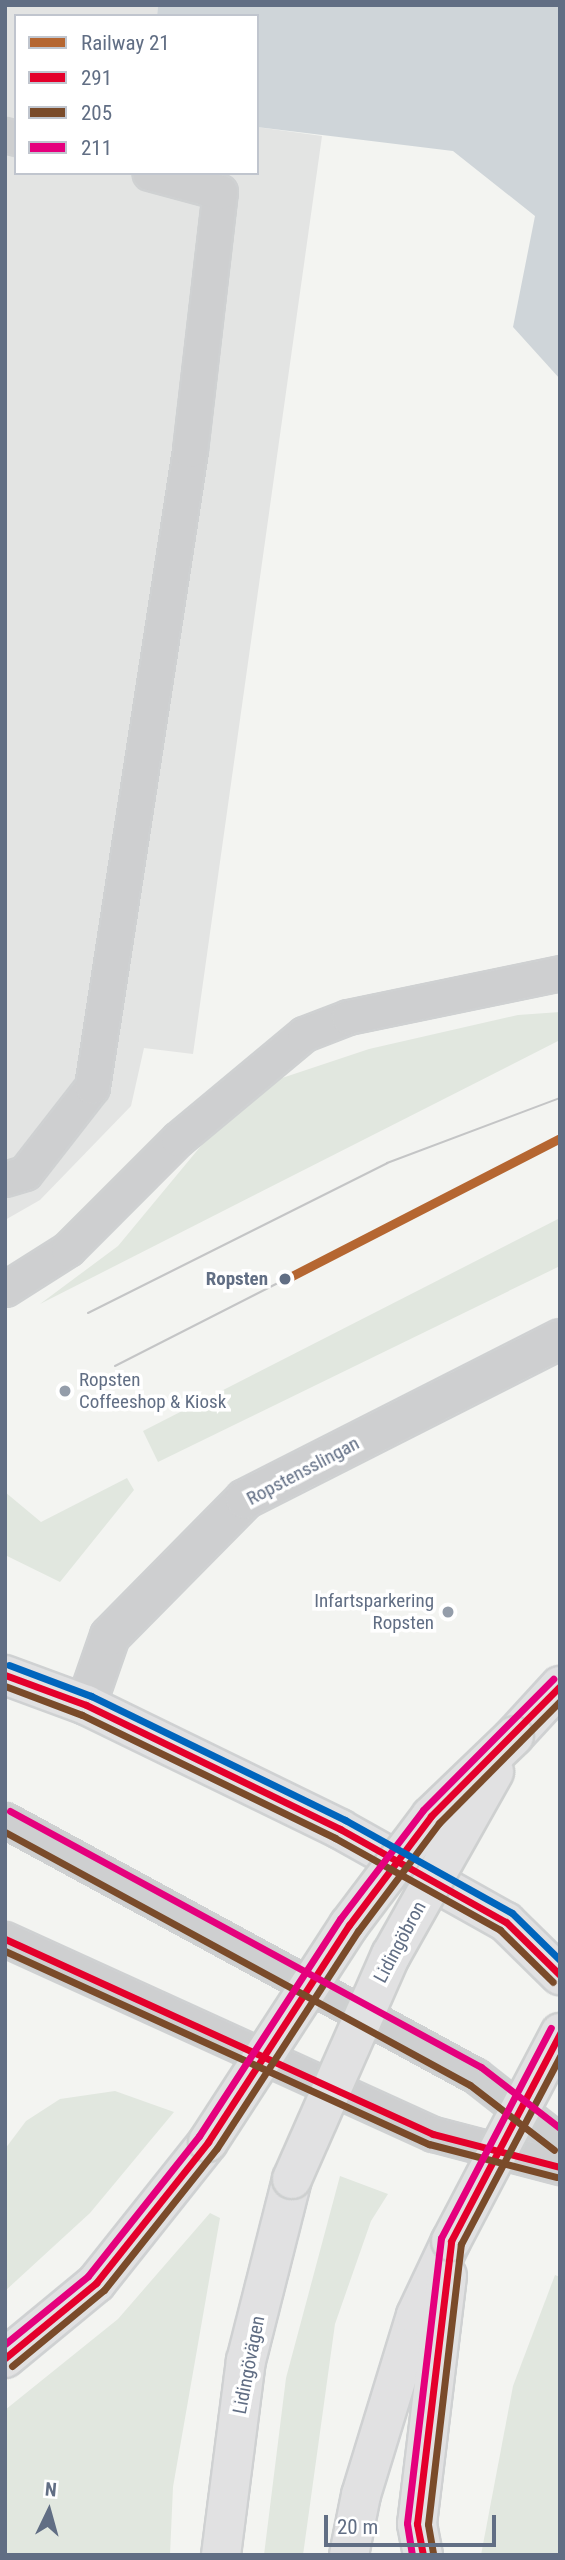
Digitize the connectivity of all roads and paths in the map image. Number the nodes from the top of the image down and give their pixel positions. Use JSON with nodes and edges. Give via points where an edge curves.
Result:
{"nodes":[{"id":1,"x":156,"y":175,"type":"edge"},
{"id":2,"x":560,"y":973,"type":"edge"},
{"id":3,"x":5,"y":1179,"type":"edge"},
{"id":4,"x":5,"y":1289,"type":"edge"},
{"id":5,"x":560,"y":1339,"type":"edge"},
{"id":6,"x":5,"y":1675,"type":"edge"},
{"id":7,"x":560,"y":1686,"type":"edge"},
{"id":8,"x":86,"y":1705,"type":"junction"},
{"id":9,"x":514,"y":1737,"type":"junction"},
{"id":10,"x":5,"y":1820,"type":"edge"},
{"id":11,"x":5,"y":1939,"type":"edge"},
{"id":12,"x":560,"y":1975,"type":"edge"},
{"id":13,"x":560,"y":2032,"type":"edge"},
{"id":14,"x":560,"y":2142,"type":"edge"},
{"id":15,"x":560,"y":2167,"type":"edge"},
{"id":16,"x":292,"y":2179,"type":"joint"},
{"id":17,"x":451,"y":2241,"type":"junction"},
{"id":18,"x":5,"y":2358,"type":"edge"},
{"id":19,"x":221,"y":2555,"type":"edge"},
{"id":20,"x":349,"y":2555,"type":"edge"},
{"id":21,"x":423,"y":2555,"type":"edge"}],
"edges":[{"from":1,"to":3,"type":"lane","via":[[220,192],[190,450],[92,1087],[25,1173]]},
{"from":2,"to":4,"type":"lane","via":[[348,1017],[304,1034],[178,1139],[68,1249]]},
{"from":5,"to":8,"type":"street","name":"Ropstensslingan","via":[[245,1499],[110,1636]]},
{"from":6,"to":8,"type":"main road"},
{"from":7,"to":9,"type":"main road","name":"Lidingöbron"},
{"from":8,"to":12,"type":"main road","via":[[340,1829],[506,1922]]},
{"from":9,"to":16,"type":"main road","name":"Lidingöbron","bridge":true,"via":[[391,1955]]},
{"from":9,"to":18,"type":"main road","bridge":true,"via":[[423,1827],[349,1925],[208,2142],[96,2283]]},
{"from":10,"to":14,"type":"lane","via":[[476,2076]]},
{"from":11,"to":15,"type":"lane","via":[[433,2134]]},
{"from":13,"to":17,"type":"main road","bridge":true},
{"from":16,"to":19,"type":"main road","name":"Lidingövägen","via":[[246,2361]]},
{"from":17,"to":20,"type":"main road","via":[[416,2315],[361,2495]]},
{"from":17,"to":21,"type":"main road","via":[[417,2524]]}]}
